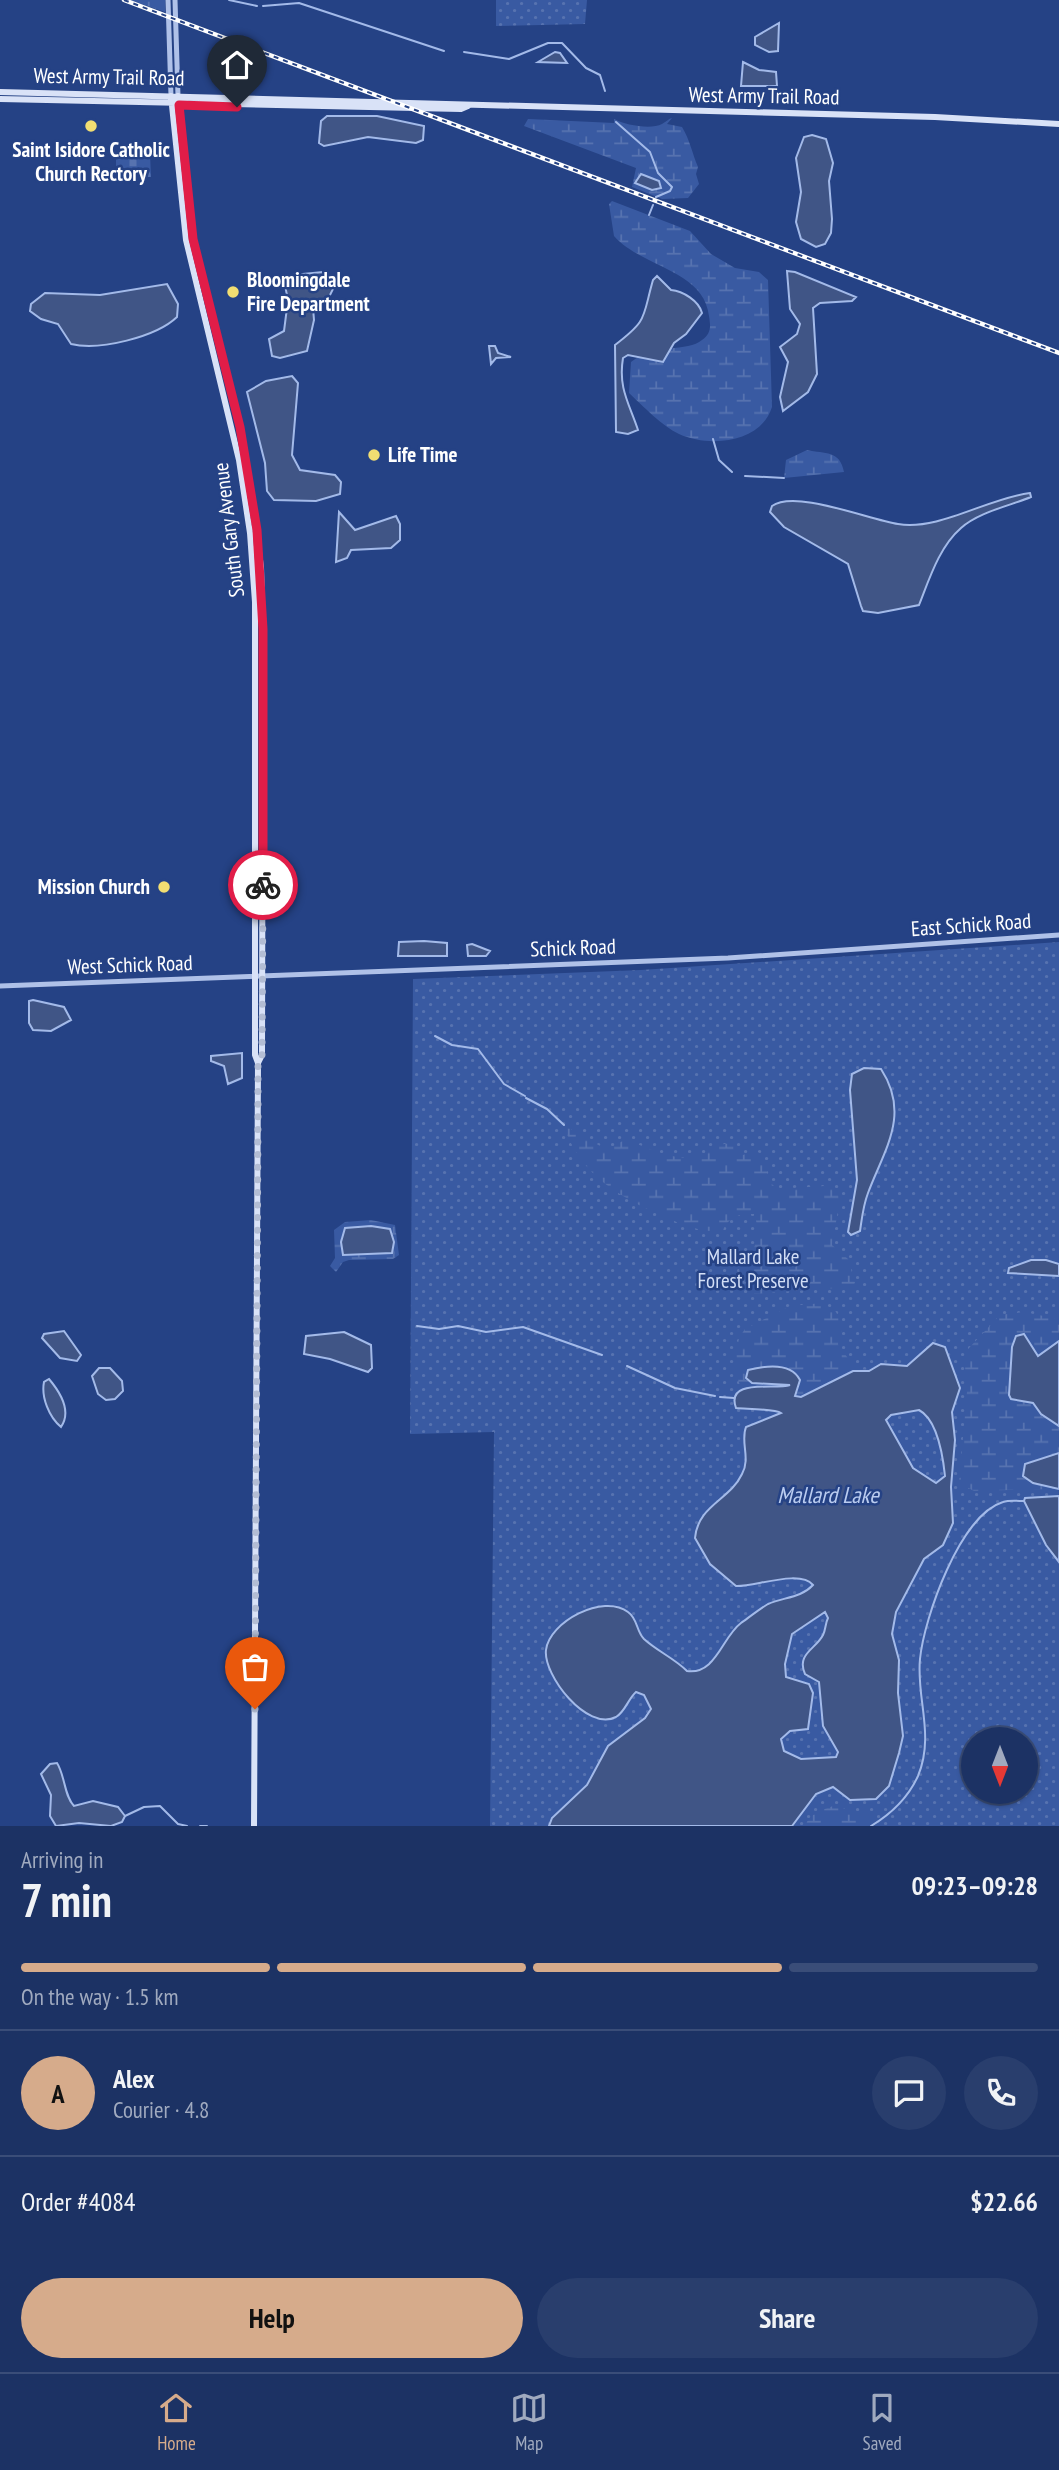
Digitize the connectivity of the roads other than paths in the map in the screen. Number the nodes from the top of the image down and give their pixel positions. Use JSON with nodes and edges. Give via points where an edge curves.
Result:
{"nodes":[{"id":1,"x":168,"y":0,"type":"edge"},
{"id":2,"x":175,"y":0,"type":"edge"},
{"id":3,"x":0,"y":92,"type":"edge"},
{"id":4,"x":174,"y":96,"type":"junction"},
{"id":5,"x":0,"y":99,"type":"edge"},
{"id":6,"x":175,"y":105,"type":"junction"},
{"id":7,"x":468,"y":106,"type":"junction"},
{"id":8,"x":1059,"y":124,"type":"edge"},
{"id":9,"x":1059,"y":935,"type":"edge"},
{"id":10,"x":885,"y":947,"type":"joint"},
{"id":11,"x":258,"y":976,"type":"junction"},
{"id":12,"x":0,"y":986,"type":"edge"},
{"id":13,"x":254,"y":1826,"type":"edge"}],
"edges":[{"from":1,"to":4,"type":"street","name":"South Gary Avenue"},
{"from":2,"to":4,"type":"street","name":"South Gary Avenue"},
{"from":3,"to":4,"type":"main road","name":"West Army Trail Road"},
{"from":4,"to":6,"type":"main road","name":"South Gary Avenue"},
{"from":4,"to":7,"type":"main road","name":"West Army Trail Road"},
{"from":5,"to":6,"type":"main road","name":"West Army Trail Road"},
{"from":6,"to":7,"type":"main road","name":"West Army Trail Road"},
{"from":6,"to":11,"type":"main road","name":"South Gary Avenue","via":[[200,290],[242,437],[261,567]]},
{"from":7,"to":8,"type":"main road","name":"West Army Trail Road"},
{"from":9,"to":10,"type":"street","name":"East Schick Road"},
{"from":10,"to":11,"type":"street","name":"Schick Road","via":[[728,958]]},
{"from":11,"to":12,"type":"street","name":"West Schick Road"},
{"from":11,"to":13,"type":"main road","name":"South Gary Avenue","via":[[262,1055],[258,1063]]}]}
